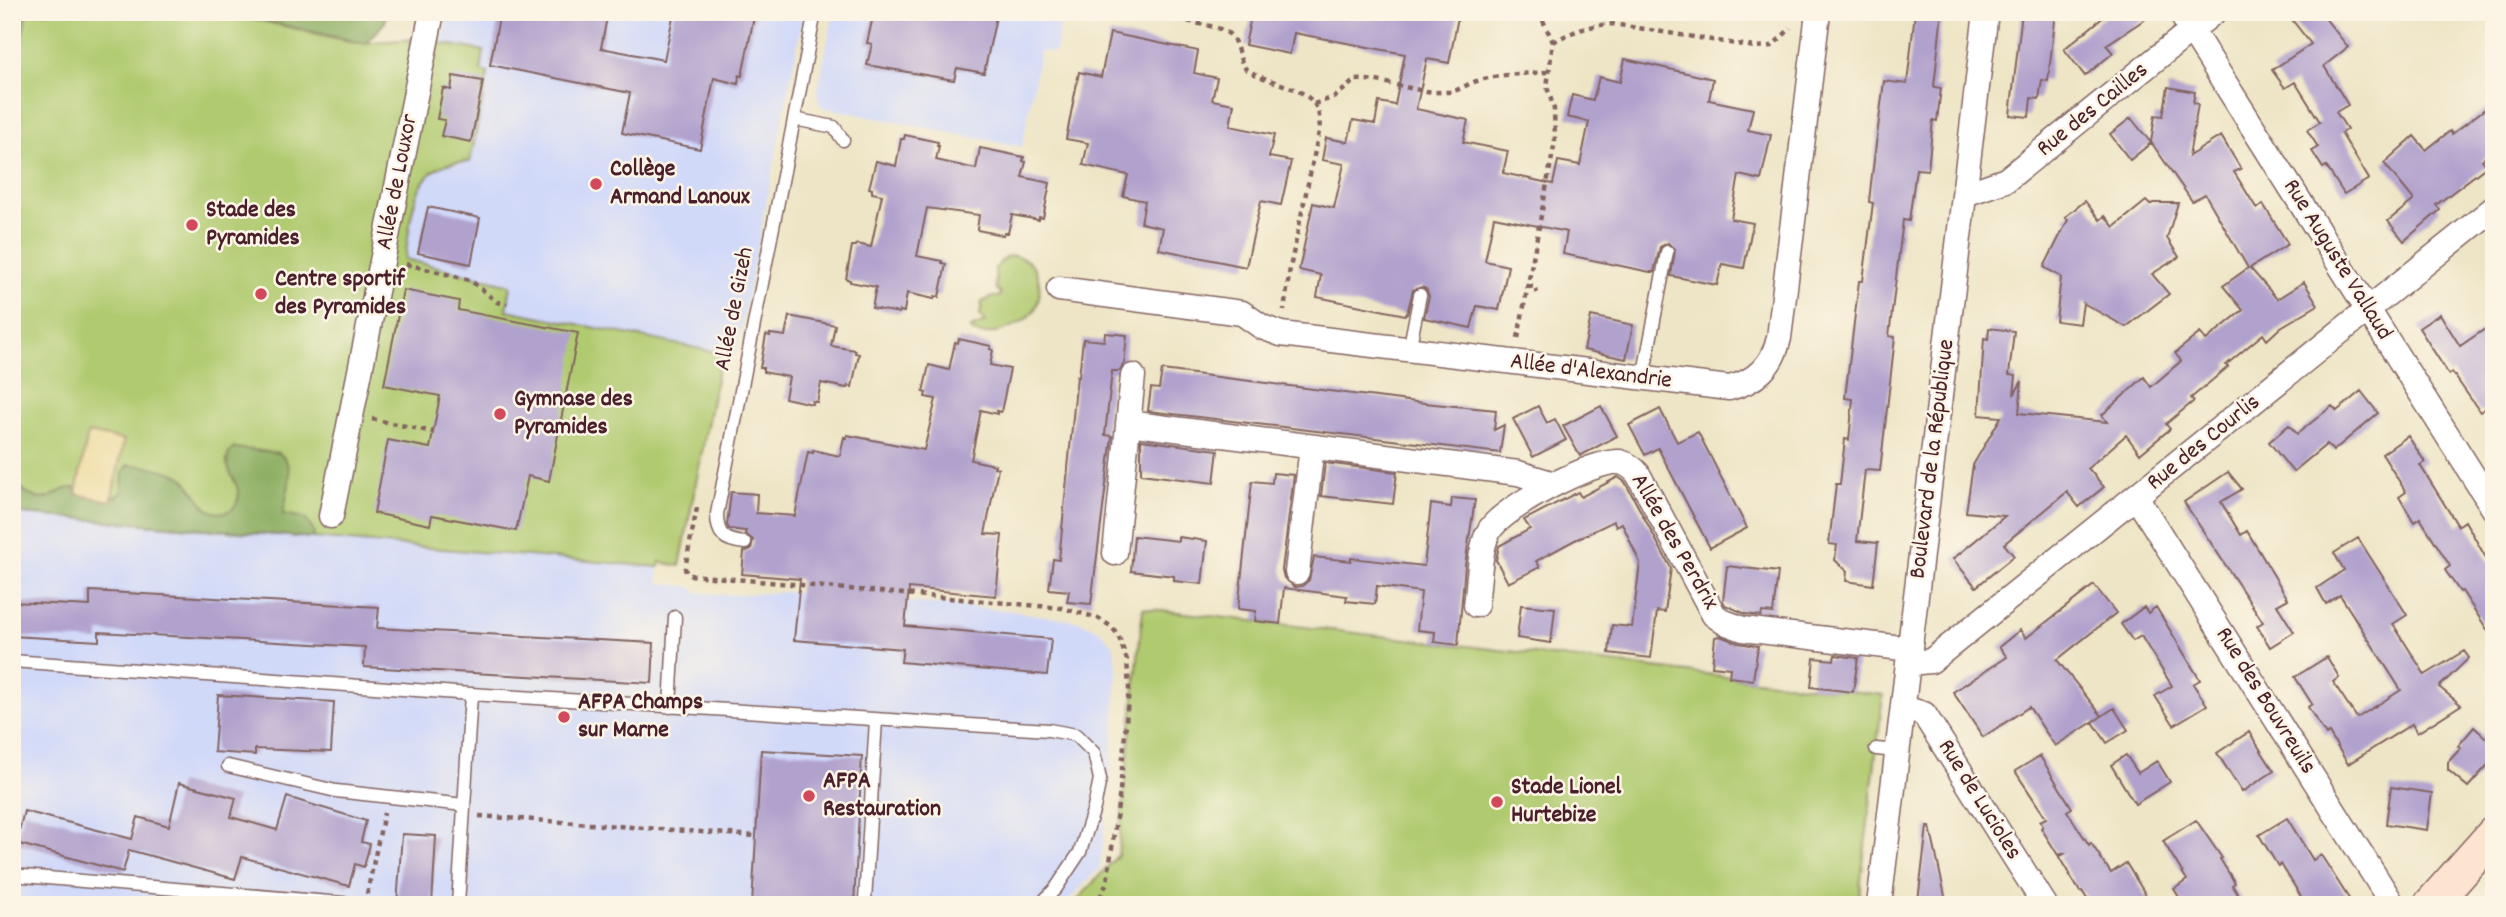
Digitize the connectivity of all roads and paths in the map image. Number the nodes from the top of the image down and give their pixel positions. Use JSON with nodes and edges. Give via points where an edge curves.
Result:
{"nodes":[{"id":1,"x":815,"y":12,"type":"edge"},
{"id":2,"x":1170,"y":12,"type":"edge"},
{"id":3,"x":1539,"y":12,"type":"edge"},
{"id":4,"x":1818,"y":12,"type":"edge"},
{"id":5,"x":1986,"y":12,"type":"edge"},
{"id":6,"x":2214,"y":12,"type":"edge"},
{"id":7,"x":437,"y":14,"type":"edge"},
{"id":8,"x":2186,"y":21,"type":"edge"},
{"id":9,"x":1794,"y":25,"type":"dead end"},
{"id":10,"x":1553,"y":42,"type":"junction"},
{"id":11,"x":1547,"y":72,"type":"junction"},
{"id":12,"x":1314,"y":104,"type":"junction"},
{"id":13,"x":794,"y":119,"type":"junction"},
{"id":14,"x":843,"y":140,"type":"dead end"},
{"id":15,"x":1965,"y":194,"type":"junction"},
{"id":16,"x":2494,"y":208,"type":"edge"},
{"id":17,"x":1667,"y":252,"type":"dead end"},
{"id":18,"x":383,"y":259,"type":"junction"},
{"id":19,"x":1528,"y":286,"type":"junction"},
{"id":20,"x":1059,"y":289,"type":"dead end"},
{"id":21,"x":1537,"y":293,"type":"dead end"},
{"id":22,"x":1420,"y":295,"type":"dead end"},
{"id":23,"x":507,"y":304,"type":"dead end"},
{"id":24,"x":2368,"y":309,"type":"junction"},
{"id":25,"x":1281,"y":334,"type":"junction"},
{"id":26,"x":1409,"y":350,"type":"junction"},
{"id":27,"x":1513,"y":362,"type":"junction"},
{"id":28,"x":1133,"y":376,"type":"dead end"},
{"id":29,"x":1643,"y":378,"type":"junction"},
{"id":30,"x":369,"y":418,"type":"dead end"},
{"id":31,"x":1128,"y":423,"type":"junction"},
{"id":32,"x":433,"y":432,"type":"dead end"},
{"id":33,"x":1312,"y":447,"type":"junction"},
{"id":34,"x":1554,"y":484,"type":"junction"},
{"id":35,"x":2137,"y":498,"type":"junction"},
{"id":36,"x":699,"y":500,"type":"dead end"},
{"id":37,"x":2494,"y":509,"type":"edge"},
{"id":38,"x":331,"y":516,"type":"dead end"},
{"id":39,"x":745,"y":543,"type":"dead end"},
{"id":40,"x":1115,"y":553,"type":"dead end"},
{"id":41,"x":1297,"y":572,"type":"dead end"},
{"id":42,"x":1476,"y":605,"type":"dead end"},
{"id":43,"x":675,"y":617,"type":"dead end"},
{"id":44,"x":1909,"y":656,"type":"junction"},
{"id":45,"x":12,"y":661,"type":"edge"},
{"id":46,"x":471,"y":694,"type":"junction"},
{"id":47,"x":670,"y":707,"type":"junction"},
{"id":48,"x":1903,"y":708,"type":"junction"},
{"id":49,"x":876,"y":720,"type":"junction"},
{"id":50,"x":228,"y":766,"type":"dead end"},
{"id":51,"x":387,"y":797,"type":"junction"},
{"id":52,"x":464,"y":810,"type":"junction"},
{"id":53,"x":2494,"y":834,"type":"edge"},
{"id":54,"x":756,"y":836,"type":"dead end"},
{"id":55,"x":12,"y":875,"type":"edge"},
{"id":56,"x":865,"y":901,"type":"dead end"},
{"id":57,"x":353,"y":904,"type":"edge"},
{"id":58,"x":458,"y":905,"type":"edge"},
{"id":59,"x":1040,"y":905,"type":"edge"},
{"id":60,"x":1096,"y":905,"type":"edge"},
{"id":61,"x":1879,"y":905,"type":"edge"},
{"id":62,"x":2045,"y":905,"type":"edge"},
{"id":63,"x":2393,"y":905,"type":"edge"},
{"id":64,"x":2431,"y":905,"type":"edge"}],
"edges":[{"from":1,"to":13,"type":"lane","name":"Allée de Gizeh"},
{"from":2,"to":12,"type":"path","via":[[1185,22],[1227,32],[1246,69],[1302,93]]},
{"from":3,"to":10,"type":"path"},
{"from":4,"to":29,"type":"street","name":"Allée d'Alexandrie","via":[[1776,354],[1751,381],[1729,388]]},
{"from":5,"to":15,"type":"street","name":"Boulevard de la République"},
{"from":6,"to":8,"type":"street","name":"Rue des Cailles"},
{"from":7,"to":18,"type":"street","name":"Allée de Louxor"},
{"from":8,"to":15,"type":"street","name":"Rue des Cailles","via":[[2006,180]]},
{"from":8,"to":24,"type":"street","name":"Rue Auguste Vallaud"},
{"from":9,"to":10,"type":"path","via":[[1772,46],[1613,24],[1595,25]]},
{"from":10,"to":11,"type":"path"},
{"from":11,"to":12,"type":"path","via":[[1499,75],[1447,92],[1355,80],[1335,97]]},
{"from":11,"to":19,"type":"path","via":[[1555,141]]},
{"from":12,"to":25,"type":"path","via":[[1321,120]]},
{"from":13,"to":14,"type":"lane","via":[[834,127]]},
{"from":13,"to":39,"type":"lane","name":"Allée de Gizeh","via":[[777,177],[717,514],[719,533],[729,542]]},
{"from":15,"to":44,"type":"street","name":"Boulevard de la République"},
{"from":16,"to":24,"type":"street","name":"Rue des Courlis"},
{"from":17,"to":29,"type":"lane"},
{"from":18,"to":23,"type":"path","via":[[470,280],[497,302]]},
{"from":18,"to":38,"type":"street","name":"Allée de Louxor"},
{"from":19,"to":21,"type":"path","via":[[1535,287]]},
{"from":19,"to":27,"type":"path"},
{"from":20,"to":25,"type":"street","name":"Allée d'Alexandrie","via":[[1242,313]]},
{"from":22,"to":26,"type":"lane"},
{"from":24,"to":35,"type":"street","name":"Rue des Courlis"},
{"from":24,"to":37,"type":"street","name":"Rue Auguste Vallaud"},
{"from":25,"to":26,"type":"street","name":"Allée d'Alexandrie"},
{"from":26,"to":27,"type":"street","name":"Allée d'Alexandrie"},
{"from":27,"to":29,"type":"street","name":"Allée d'Alexandrie"},
{"from":28,"to":31,"type":"street"},
{"from":30,"to":32,"type":"path"},
{"from":31,"to":33,"type":"street"},
{"from":31,"to":40,"type":"street"},
{"from":33,"to":34,"type":"street","via":[[1518,473]]},
{"from":33,"to":41,"type":"street","via":[[1313,534]]},
{"from":34,"to":42,"type":"street","name":"Allée des Perdrix","via":[[1508,511],[1488,532]]},
{"from":34,"to":44,"type":"street","name":"Allée des Perdrix","via":[[1613,462],[1631,466],[1714,615],[1724,622]]},
{"from":35,"to":44,"type":"street","name":"Rue des Courlis","via":[[1931,662]]},
{"from":35,"to":63,"type":"street","name":"Rue des Bouvreuils"},
{"from":36,"to":60,"type":"path","via":[[685,568],[690,575],[1062,608],[1112,627],[1127,660],[1129,688],[1107,883]]},
{"from":43,"to":47,"type":"lane"},
{"from":44,"to":48,"type":"street","name":"Boulevard de la République"},
{"from":45,"to":46,"type":"lane"},
{"from":46,"to":47,"type":"lane"},
{"from":46,"to":52,"type":"lane"},
{"from":47,"to":49,"type":"lane"},
{"from":48,"to":61,"type":"street","name":"Boulevard de la République","via":[[1887,750]]},
{"from":48,"to":62,"type":"street","name":"Rue de Lucioles","via":[[1923,714]]},
{"from":49,"to":56,"type":"lane"},
{"from":49,"to":59,"type":"lane","via":[[1049,730],[1076,736],[1094,753],[1100,779],[1080,852]]},
{"from":50,"to":51,"type":"lane","via":[[336,791]]},
{"from":51,"to":52,"type":"lane"},
{"from":51,"to":57,"type":"path","via":[[367,895]]},
{"from":52,"to":54,"type":"path"},
{"from":52,"to":58,"type":"lane"},
{"from":53,"to":64,"type":"main road"},
{"from":55,"to":57,"type":"lane"}]}
